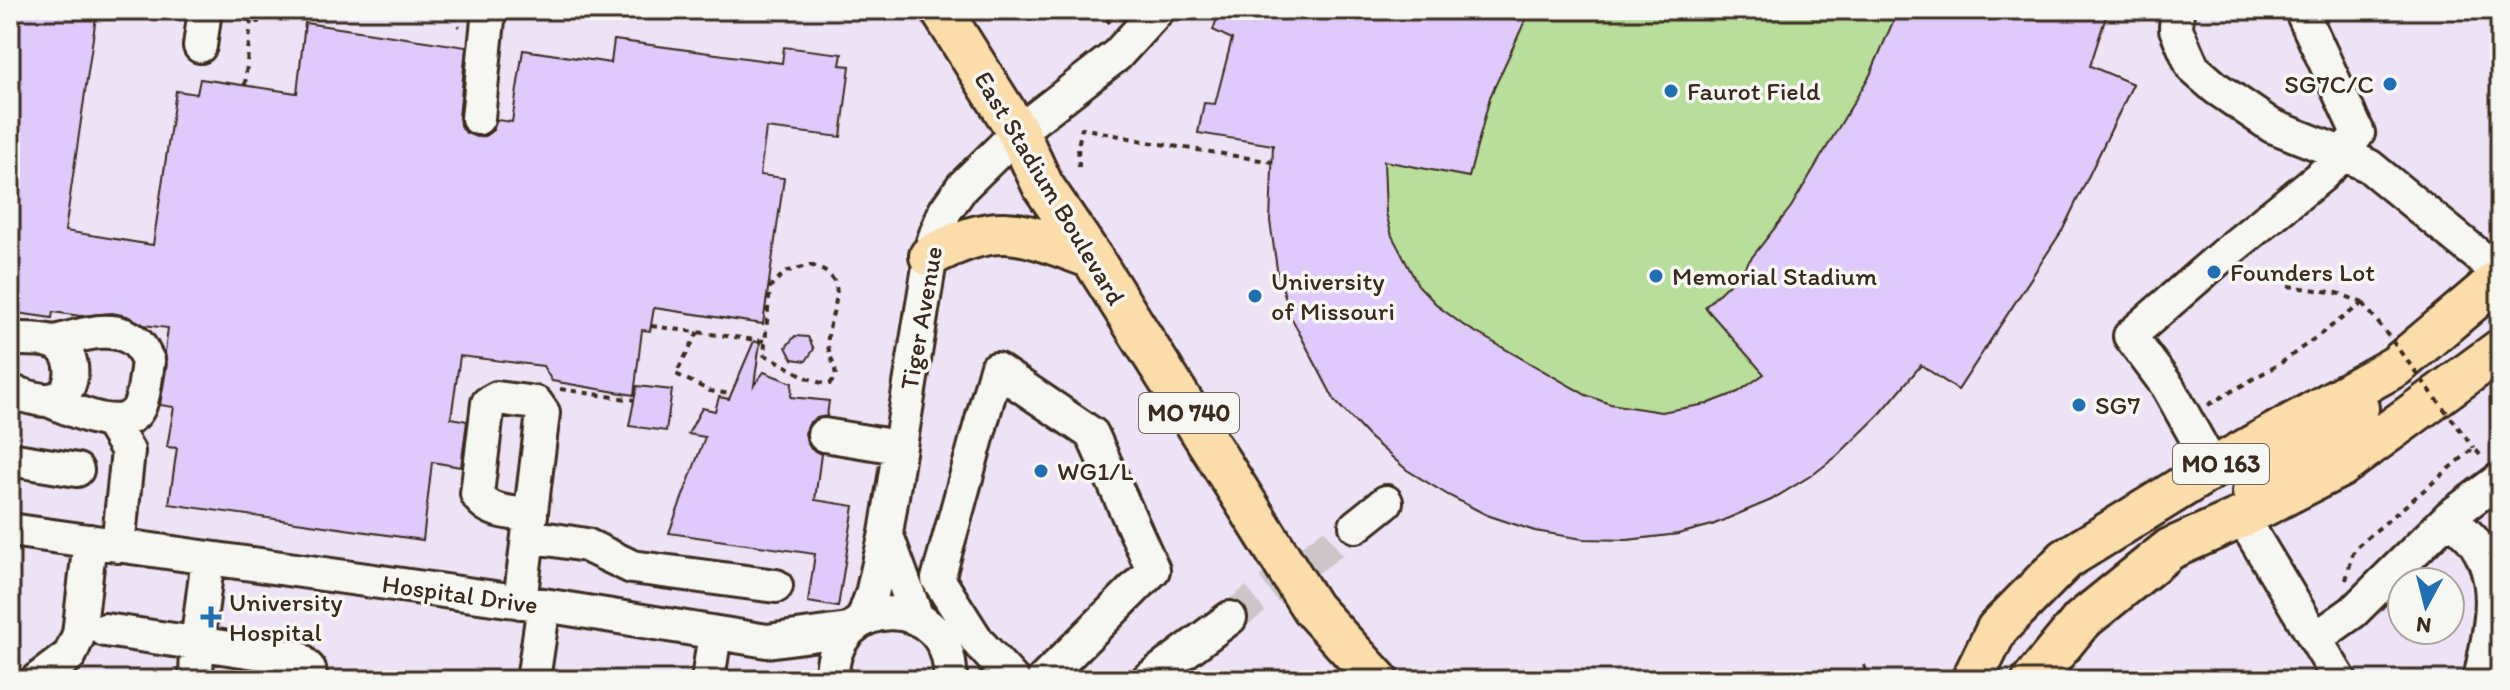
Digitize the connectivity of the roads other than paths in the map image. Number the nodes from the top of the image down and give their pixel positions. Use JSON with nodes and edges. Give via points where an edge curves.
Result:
{"nodes":[{"id":1,"x":205,"y":10,"type":"edge"},
{"id":2,"x":489,"y":10,"type":"edge"},
{"id":3,"x":941,"y":10,"type":"edge"},
{"id":4,"x":1158,"y":10,"type":"edge"},
{"id":5,"x":2177,"y":10,"type":"edge"},
{"id":6,"x":2301,"y":10,"type":"edge"},
{"id":7,"x":200,"y":46,"type":"dead end"},
{"id":8,"x":478,"y":118,"type":"dead end"},
{"id":9,"x":1018,"y":132,"type":"junction"},
{"id":10,"x":2343,"y":154,"type":"junction"},
{"id":11,"x":930,"y":256,"type":"junction"},
{"id":12,"x":1092,"y":258,"type":"junction"},
{"id":13,"x":2500,"y":276,"type":"edge"},
{"id":14,"x":10,"y":339,"type":"edge"},
{"id":15,"x":56,"y":342,"type":"junction"},
{"id":16,"x":2500,"y":350,"type":"edge"},
{"id":17,"x":2396,"y":366,"type":"junction"},
{"id":18,"x":10,"y":392,"type":"edge"},
{"id":19,"x":48,"y":400,"type":"junction"},
{"id":20,"x":111,"y":423,"type":"junction"},
{"id":21,"x":824,"y":435,"type":"dead end"},
{"id":22,"x":898,"y":447,"type":"junction"},
{"id":23,"x":10,"y":459,"type":"edge"},
{"id":24,"x":2213,"y":468,"type":"junction"},
{"id":25,"x":77,"y":470,"type":"dead end"},
{"id":26,"x":2493,"y":470,"type":"edge"},
{"id":27,"x":1386,"y":502,"type":"dead end"},
{"id":28,"x":2242,"y":517,"type":"junction"},
{"id":29,"x":2449,"y":517,"type":"junction"},
{"id":30,"x":1356,"y":526,"type":"tunnel mouth"},
{"id":31,"x":10,"y":530,"type":"edge"},
{"id":32,"x":886,"y":533,"type":"junction"},
{"id":33,"x":104,"y":544,"type":"junction"},
{"id":34,"x":208,"y":558,"type":"junction"},
{"id":35,"x":776,"y":586,"type":"dead end"},
{"id":36,"x":532,"y":604,"type":"junction"},
{"id":37,"x":917,"y":618,"type":"junction"},
{"id":38,"x":1230,"y":618,"type":"tunnel mouth"},
{"id":39,"x":855,"y":625,"type":"junction"},
{"id":40,"x":105,"y":630,"type":"dead end"},
{"id":41,"x":715,"y":633,"type":"junction"},
{"id":42,"x":2315,"y":639,"type":"junction"},
{"id":43,"x":767,"y":641,"type":"junction"},
{"id":44,"x":197,"y":644,"type":"junction"},
{"id":45,"x":957,"y":674,"type":"edge"},
{"id":46,"x":37,"y":680,"type":"edge"},
{"id":47,"x":196,"y":680,"type":"edge"},
{"id":48,"x":311,"y":680,"type":"edge"},
{"id":49,"x":533,"y":680,"type":"edge"},
{"id":50,"x":708,"y":680,"type":"edge"},
{"id":51,"x":831,"y":680,"type":"edge"},
{"id":52,"x":1013,"y":680,"type":"edge"},
{"id":53,"x":1043,"y":680,"type":"edge"},
{"id":54,"x":1147,"y":680,"type":"edge"},
{"id":55,"x":1378,"y":680,"type":"edge"},
{"id":56,"x":1972,"y":680,"type":"edge"},
{"id":57,"x":2033,"y":680,"type":"edge"},
{"id":58,"x":2340,"y":680,"type":"edge"},
{"id":59,"x":2480,"y":680,"type":"edge"}],
"edges":[{"from":1,"to":7,"type":"street"},
{"from":2,"to":8,"type":"street"},
{"from":3,"to":9,"type":"main road","name":"East Stadium Boulevard","number":"MO 740"},
{"from":4,"to":9,"type":"street","name":"Tiger Avenue","via":[[1117,55]]},
{"from":5,"to":10,"type":"street","via":[[2176,29],[2193,68],[2216,88],[2272,126]]},
{"from":6,"to":10,"type":"street","via":[[2358,133]]},
{"from":9,"to":11,"type":"street","name":"Tiger Avenue","via":[[962,187],[945,211]]},
{"from":9,"to":12,"type":"main road","name":"East Stadium Boulevard","number":"MO 740","via":[[1043,186]]},
{"from":10,"to":13,"type":"street","via":[[2369,166]]},
{"from":10,"to":24,"type":"street","via":[[2130,336],[2168,387]]},
{"from":11,"to":12,"type":"main road","via":[[961,240],[1005,233],[1023,234]]},
{"from":11,"to":22,"type":"street","name":"Tiger Avenue"},
{"from":12,"to":55,"type":"main road","name":"East Stadium Boulevard","number":"MO 740","via":[[1312,608]]},
{"from":13,"to":17,"type":"main road","number":"MO 163"},
{"from":14,"to":15,"type":"street"},
{"from":15,"to":19,"type":"street","via":[[68,353],[72,375],[67,390]]},
{"from":15,"to":20,"type":"street","via":[[91,331],[137,343],[148,361],[140,408]]},
{"from":16,"to":28,"type":"main road","number":"MO 163","via":[[2340,467]]},
{"from":17,"to":24,"type":"main road","number":"MO 163"},
{"from":17,"to":28,"type":"main road","via":[[2346,422],[2261,481]]},
{"from":18,"to":19,"type":"street"},
{"from":19,"to":20,"type":"street"},
{"from":20,"to":33,"type":"street","via":[[128,451]]},
{"from":21,"to":22,"type":"street"},
{"from":22,"to":32,"type":"street","name":"Tiger Avenue"},
{"from":23,"to":25,"type":"street"},
{"from":24,"to":56,"type":"main road","number":"MO 163","via":[[2066,559],[1997,629]]},
{"from":26,"to":29,"type":"street"},
{"from":27,"to":30,"type":"street"},
{"from":28,"to":42,"type":"street"},
{"from":28,"to":57,"type":"main road","number":"MO 163","via":[[2170,549],[2081,621]]},
{"from":29,"to":42,"type":"street","via":[[2353,612]]},
{"from":29,"to":59,"type":"street","via":[[2473,540],[2490,573],[2493,612]]},
{"from":31,"to":33,"type":"street","name":"Hospital Drive"},
{"from":32,"to":37,"type":"street","name":"Tiger Avenue"},
{"from":32,"to":39,"type":"street","name":"Tiger Avenue","via":[[872,594]]},
{"from":33,"to":34,"type":"street","name":"Hospital Drive"},
{"from":33,"to":46,"type":"street","via":[[70,655]]},
{"from":34,"to":36,"type":"street","name":"Hospital Drive"},
{"from":34,"to":44,"type":"street"},
{"from":35,"to":36,"type":"street","via":[[632,567],[530,525]]},
{"from":36,"to":41,"type":"street","name":"Hospital Drive"},
{"from":36,"to":49,"type":"street"},
{"from":37,"to":39,"type":"street","name":"Hospital Drive","via":[[890,613]]},
{"from":37,"to":45,"type":"street","via":[[944,644]]},
{"from":38,"to":54,"type":"street"},
{"from":39,"to":43,"type":"street","name":"Hospital Drive","via":[[816,637]]},
{"from":39,"to":51,"type":"street","name":"Tiger Avenue","via":[[837,646]]},
{"from":40,"to":44,"type":"street"},
{"from":41,"to":43,"type":"street","name":"Hospital Drive"},
{"from":41,"to":50,"type":"street"},
{"from":42,"to":58,"type":"street"},
{"from":43,"to":51,"type":"street","name":"Hospital Drive"},
{"from":44,"to":47,"type":"street"},
{"from":44,"to":48,"type":"street","via":[[298,658]]},
{"from":52,"to":53,"type":"street","via":[[978,642],[938,579],[996,369],[1092,434],[1153,570]]}]}
